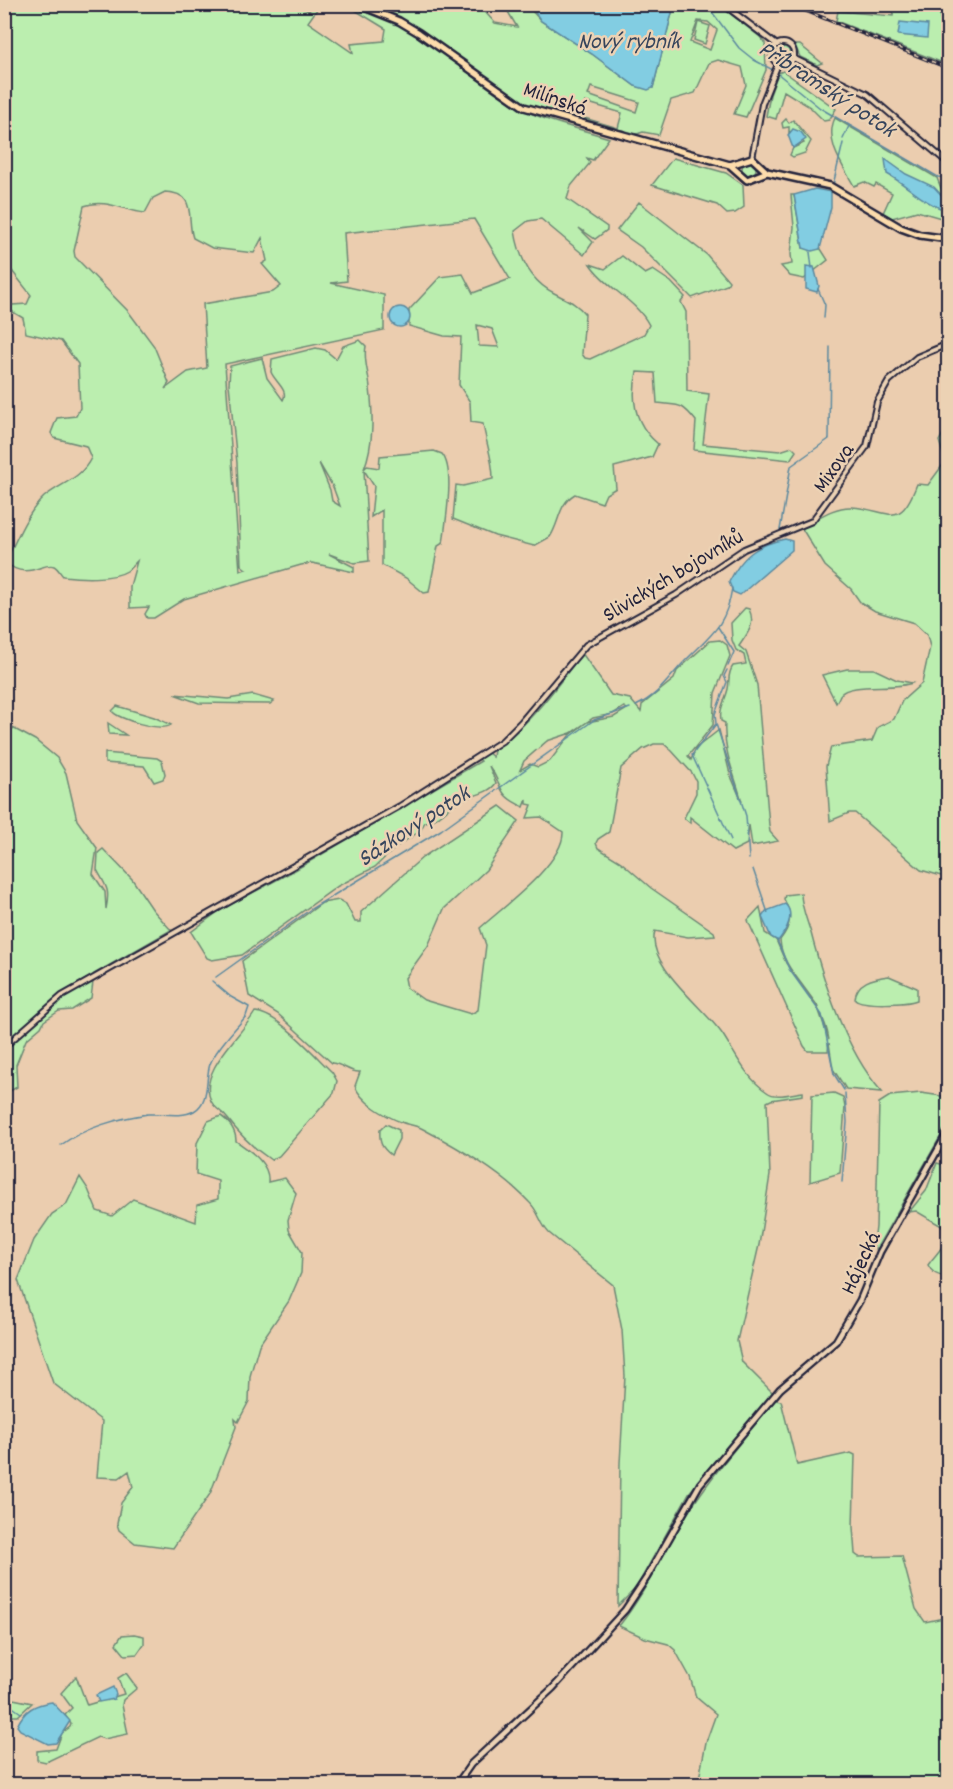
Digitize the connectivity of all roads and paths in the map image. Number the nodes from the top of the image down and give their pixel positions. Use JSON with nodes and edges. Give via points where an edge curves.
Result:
{"nodes":[{"id":1,"x":357,"y":4,"type":"edge"},
{"id":2,"x":723,"y":4,"type":"edge"},
{"id":3,"x":777,"y":45,"type":"junction"},
{"id":4,"x":793,"y":58,"type":"junction"},
{"id":5,"x":778,"y":64,"type":"junction"},
{"id":6,"x":752,"y":158,"type":"junction"},
{"id":7,"x":740,"y":163,"type":"junction"},
{"id":8,"x":948,"y":163,"type":"edge"},
{"id":9,"x":730,"y":165,"type":"junction"},
{"id":10,"x":760,"y":168,"type":"junction"},
{"id":11,"x":738,"y":172,"type":"junction"},
{"id":12,"x":767,"y":172,"type":"junction"},
{"id":13,"x":758,"y":176,"type":"junction"},
{"id":14,"x":948,"y":238,"type":"edge"},
{"id":15,"x":948,"y":344,"type":"edge"},
{"id":16,"x":799,"y":527,"type":"joint"},
{"id":17,"x":4,"y":1047,"type":"edge"},
{"id":18,"x":948,"y":1132,"type":"edge"},
{"id":19,"x":457,"y":1785,"type":"edge"}],
"edges":[{"from":1,"to":9,"type":"main road","name":"Milínská","via":[[419,33],[524,107]]},
{"from":2,"to":3,"type":"street"},
{"from":3,"to":4,"type":"street","via":[[791,47]]},
{"from":3,"to":5,"type":"street","via":[[772,56]]},
{"from":4,"to":5,"type":"street","via":[[787,64]]},
{"from":4,"to":8,"type":"street","via":[[870,95]]},
{"from":5,"to":6,"type":"street","via":[[762,104]]},
{"from":6,"to":7,"type":"main road","name":"Milínská"},
{"from":6,"to":10,"type":"main road"},
{"from":7,"to":9,"type":"main road","name":"Milínská"},
{"from":7,"to":11,"type":"main road"},
{"from":9,"to":11,"type":"main road","name":"Milínská"},
{"from":10,"to":12,"type":"main road"},
{"from":10,"to":13,"type":"main road"},
{"from":11,"to":13,"type":"main road","name":"Milínská","via":[[747,180]]},
{"from":12,"to":13,"type":"main road"},
{"from":12,"to":14,"type":"main road","via":[[830,186],[901,228]]},
{"from":15,"to":16,"type":"street","name":"Mixova","via":[[917,357],[889,381],[877,402],[863,454],[816,517]]},
{"from":16,"to":17,"type":"street","name":"Slivických bojovníků","via":[[744,549],[666,601],[586,645],[502,741],[400,806],[62,996]]},
{"from":18,"to":19,"type":"main road","name":"Hájecká","via":[[880,1252],[843,1332],[780,1389],[700,1484],[625,1610],[553,1688],[471,1764]]}]}
